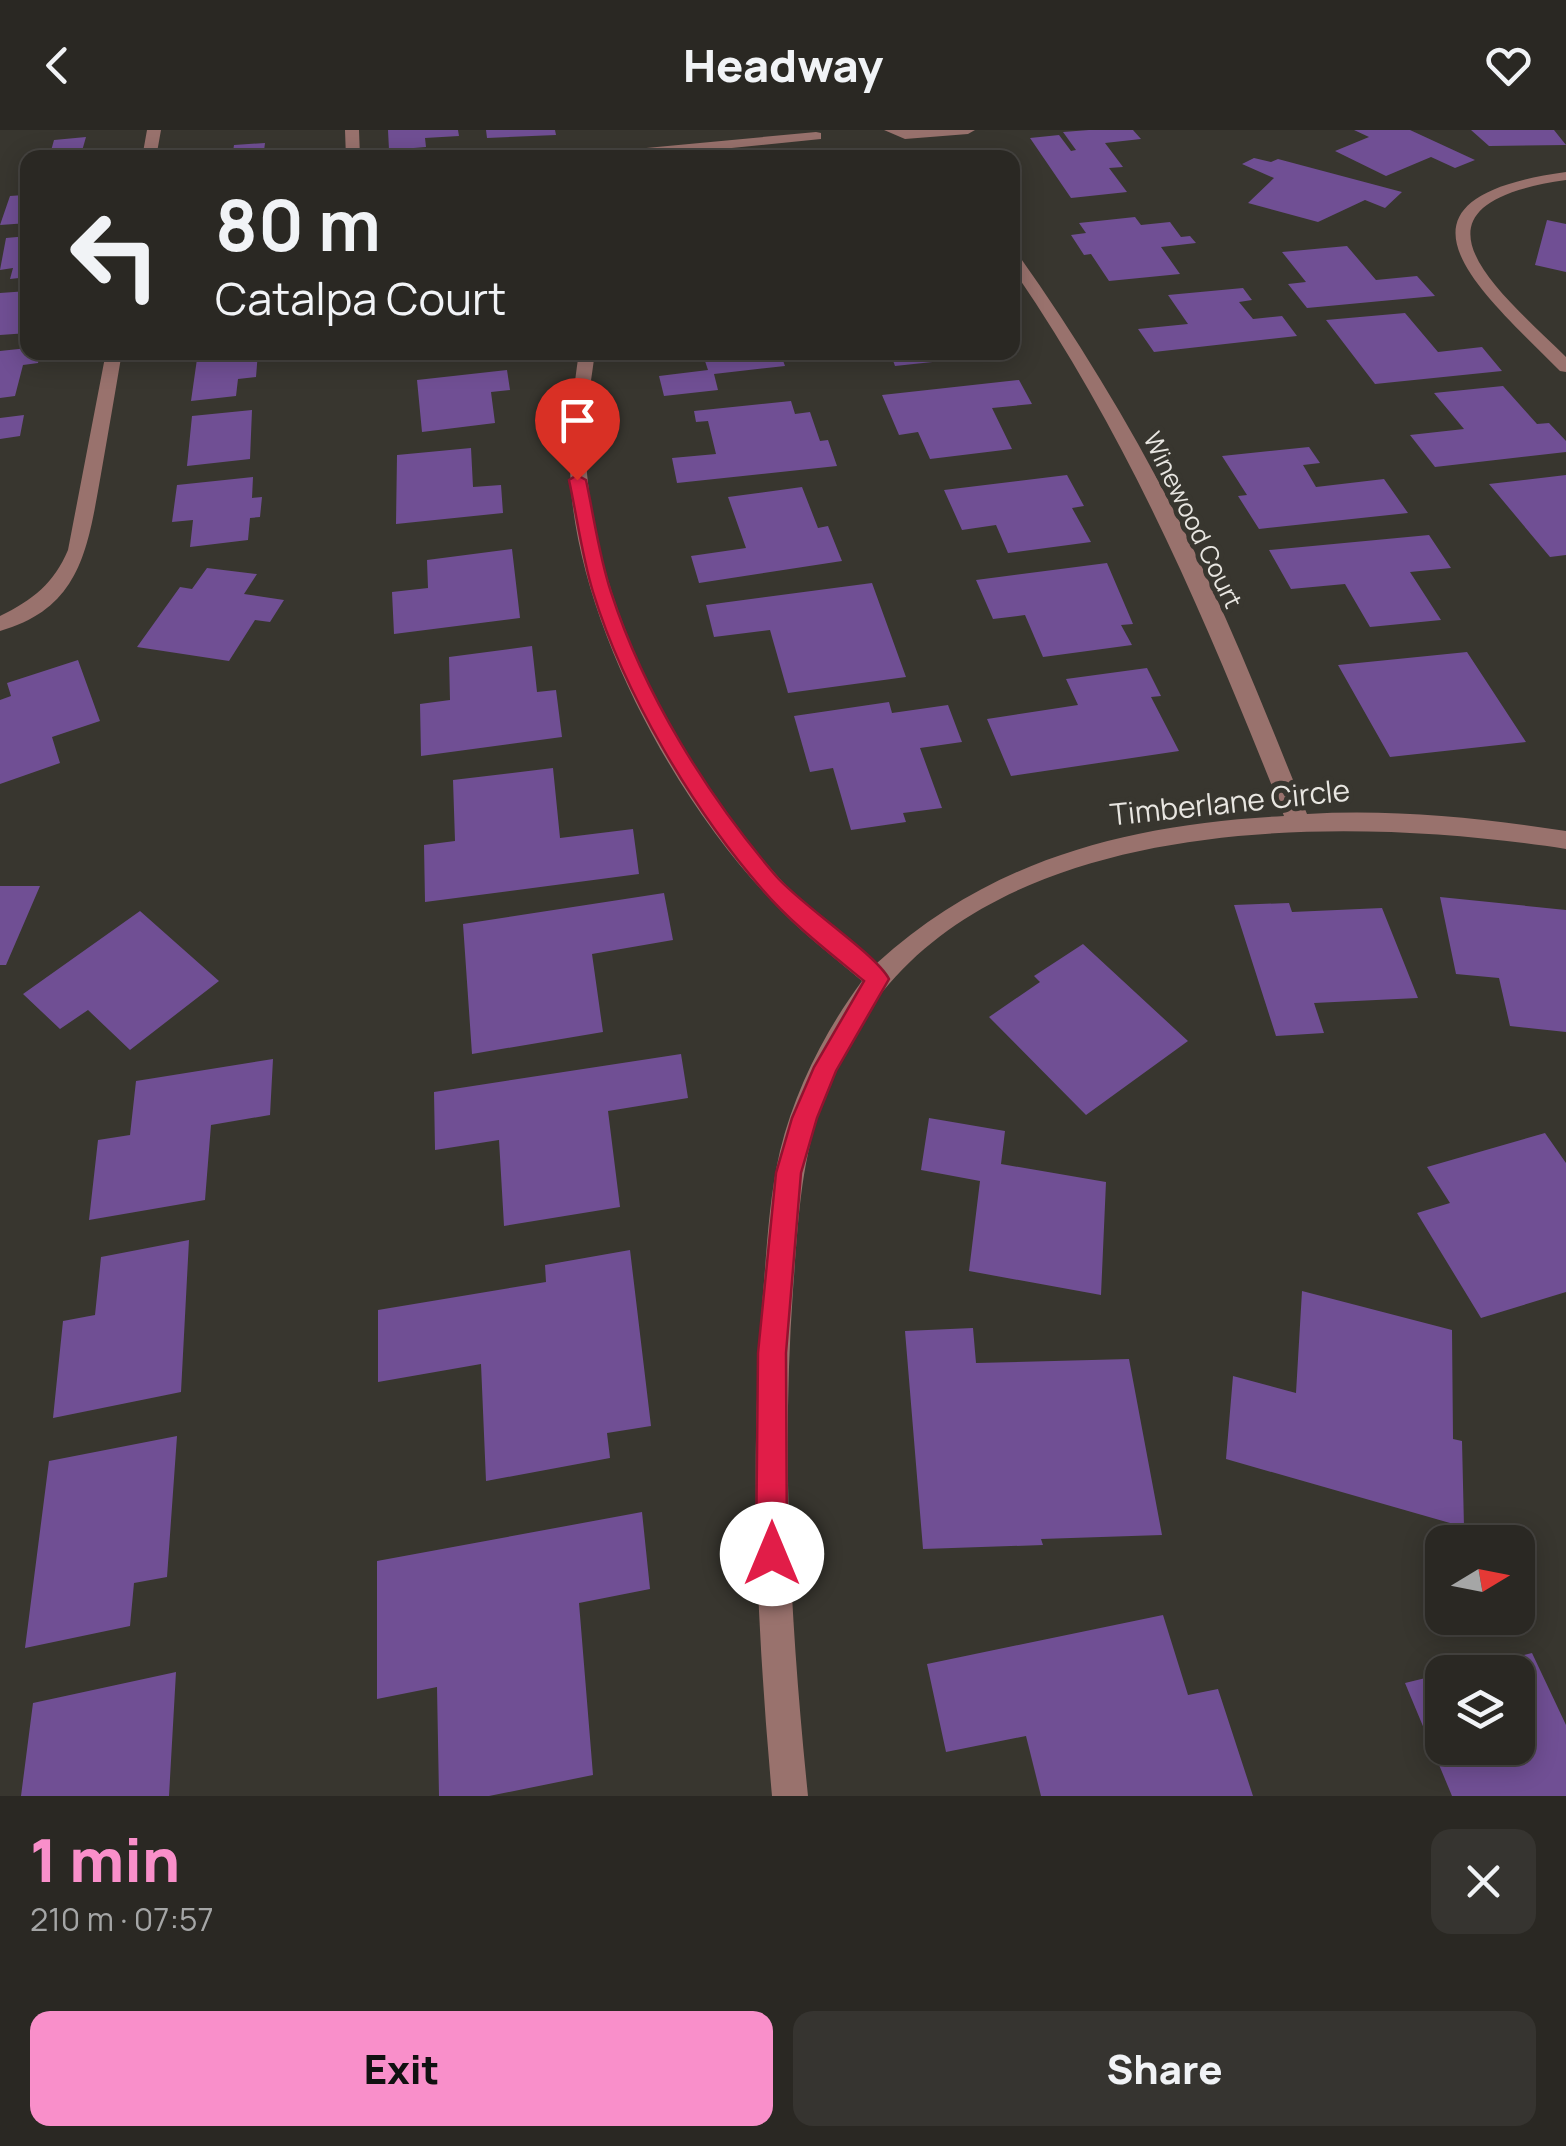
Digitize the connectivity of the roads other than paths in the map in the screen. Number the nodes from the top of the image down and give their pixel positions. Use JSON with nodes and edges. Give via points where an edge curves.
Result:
{"nodes":[{"id":1,"x":891,"y":130,"type":"edge"},
{"id":2,"x":968,"y":130,"type":"edge"},
{"id":3,"x":816,"y":136,"type":"dead end"},
{"id":4,"x":667,"y":150,"type":"edge"},
{"id":5,"x":1566,"y":176,"type":"edge"},
{"id":6,"x":1020,"y":268,"type":"edge"},
{"id":7,"x":113,"y":360,"type":"edge"},
{"id":8,"x":585,"y":360,"type":"edge"},
{"id":9,"x":1566,"y":367,"type":"edge"},
{"id":10,"x":0,"y":624,"type":"edge"},
{"id":11,"x":1298,"y":821,"type":"junction"},
{"id":12,"x":1566,"y":840,"type":"edge"},
{"id":13,"x":878,"y":979,"type":"junction"},
{"id":14,"x":790,"y":1796,"type":"edge"}],
"edges":[{"from":1,"to":2,"type":"street","via":[[905,136]]},
{"from":3,"to":4,"type":"street"},
{"from":5,"to":9,"type":"street","via":[[1521,184],[1482,202],[1462,242],[1478,277]]},
{"from":6,"to":11,"type":"street","name":"Winewood Court","via":[[1137,457],[1200,583]]},
{"from":7,"to":10,"type":"street","via":[[78,550],[67,578],[40,606]]},
{"from":8,"to":13,"type":"street","via":[[577,480],[602,591],[634,672],[710,803],[768,882]]},
{"from":11,"to":12,"type":"street","name":"Timberlane Circle","via":[[1370,820]]},
{"from":11,"to":13,"type":"street","name":"Timberlane Circle","via":[[1198,832],[1064,859],[978,897]]},
{"from":13,"to":14,"type":"street","name":"Timberlane Circle","via":[[826,1067],[789,1173],[772,1353],[772,1554]]}]}
